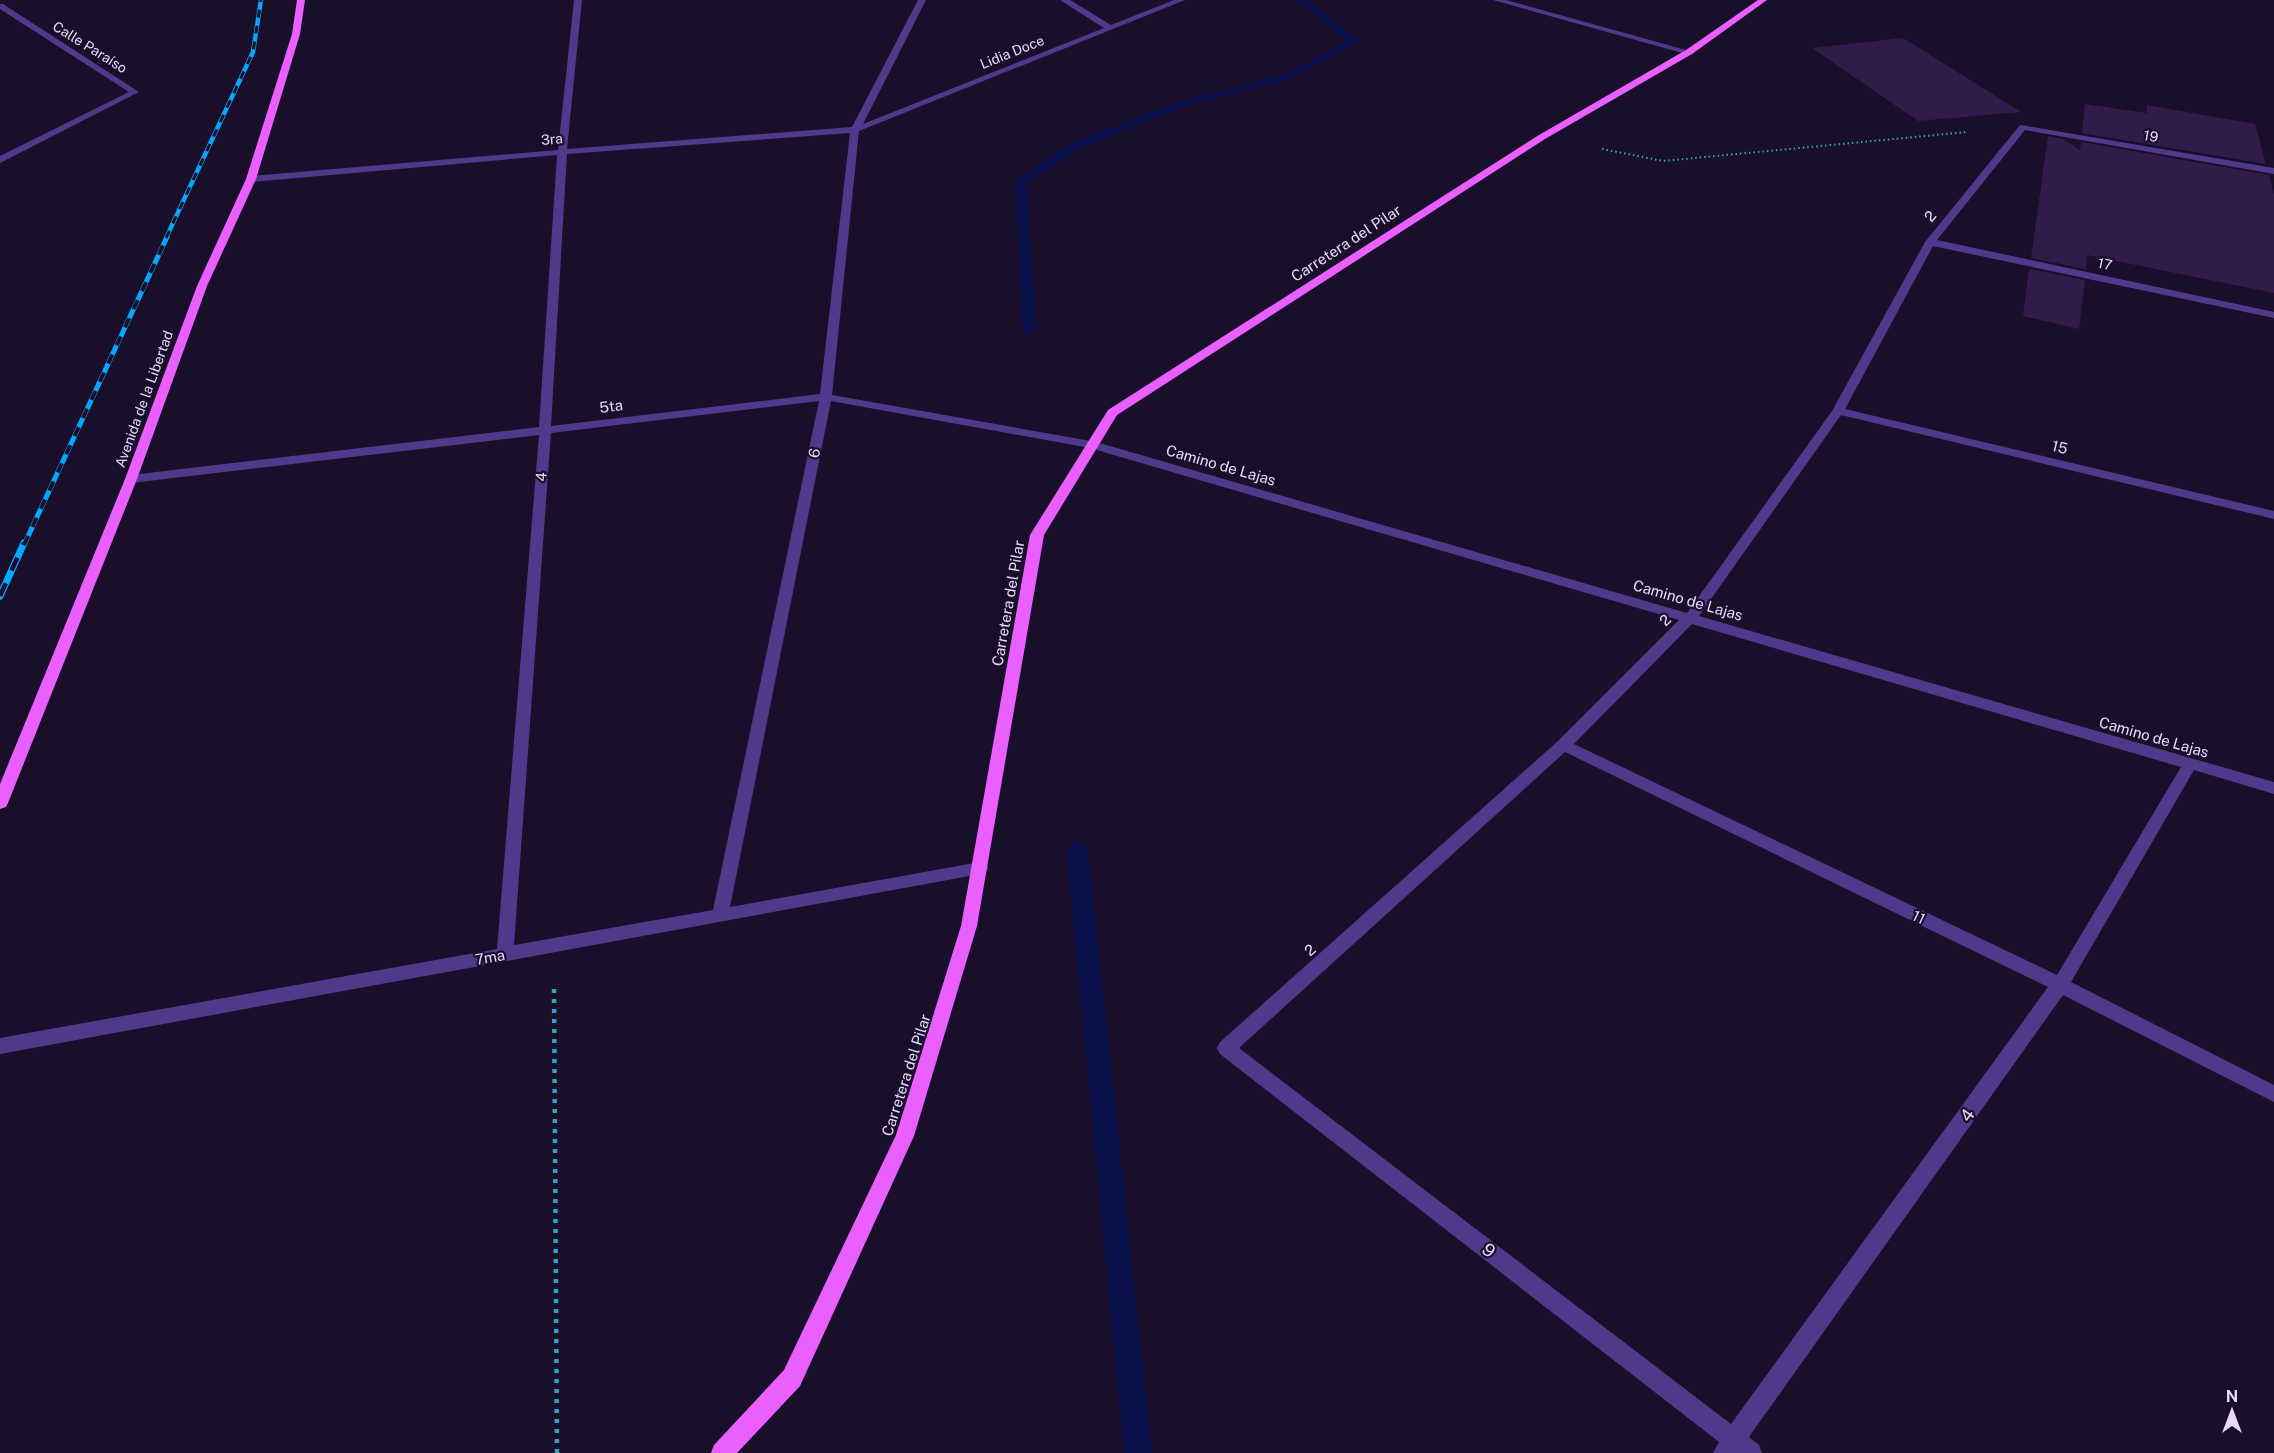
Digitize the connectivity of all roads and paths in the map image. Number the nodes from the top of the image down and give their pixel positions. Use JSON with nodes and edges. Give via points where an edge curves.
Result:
{"nodes":[{"id":1,"x":301,"y":0,"type":"edge"},
{"id":2,"x":578,"y":0,"type":"edge"},
{"id":3,"x":922,"y":0,"type":"edge"},
{"id":4,"x":1064,"y":0,"type":"edge"},
{"id":5,"x":1180,"y":0,"type":"edge"},
{"id":6,"x":1497,"y":0,"type":"edge"},
{"id":7,"x":1763,"y":0,"type":"edge"},
{"id":8,"x":0,"y":6,"type":"edge"},
{"id":9,"x":1109,"y":27,"type":"junction"},
{"id":10,"x":1689,"y":52,"type":"junction"},
{"id":11,"x":2023,"y":127,"type":"junction"},
{"id":12,"x":855,"y":130,"type":"junction"},
{"id":13,"x":1542,"y":137,"type":"junction"},
{"id":14,"x":562,"y":152,"type":"junction"},
{"id":15,"x":0,"y":160,"type":"edge"},
{"id":16,"x":2274,"y":171,"type":"edge"},
{"id":17,"x":251,"y":179,"type":"junction"},
{"id":18,"x":1930,"y":242,"type":"junction"},
{"id":19,"x":2274,"y":315,"type":"edge"},
{"id":20,"x":826,"y":397,"type":"junction"},
{"id":21,"x":1838,"y":411,"type":"junction"},
{"id":22,"x":545,"y":431,"type":"junction"},
{"id":23,"x":1092,"y":445,"type":"junction"},
{"id":24,"x":132,"y":479,"type":"junction"},
{"id":25,"x":2274,"y":516,"type":"edge"},
{"id":26,"x":1690,"y":618,"type":"junction"},
{"id":27,"x":1563,"y":745,"type":"junction"},
{"id":28,"x":2190,"y":764,"type":"junction"},
{"id":29,"x":2274,"y":788,"type":"edge"},
{"id":30,"x":0,"y":803,"type":"edge"},
{"id":31,"x":980,"y":868,"type":"junction"},
{"id":32,"x":720,"y":916,"type":"junction"},
{"id":33,"x":554,"y":946,"type":"junction"},
{"id":34,"x":505,"y":954,"type":"junction"},
{"id":35,"x":2060,"y":985,"type":"junction"},
{"id":36,"x":0,"y":1046,"type":"edge"},
{"id":37,"x":1226,"y":1048,"type":"joint"},
{"id":38,"x":2274,"y":1094,"type":"edge"},
{"id":39,"x":1729,"y":1446,"type":"edge"},
{"id":40,"x":557,"y":1453,"type":"edge"},
{"id":41,"x":722,"y":1453,"type":"edge"},
{"id":42,"x":1751,"y":1453,"type":"edge"}],
"edges":[{"from":1,"to":17,"type":"main road","name":"Avenida de la Libertad","via":[[296,34]]},
{"from":2,"to":14,"type":"street","name":"4"},
{"from":3,"to":12,"type":"street","name":"6"},
{"from":4,"to":9,"type":"street"},
{"from":5,"to":9,"type":"street","name":"Lidia Doce"},
{"from":6,"to":10,"type":"street"},
{"from":7,"to":10,"type":"main road","name":"Carretera del Pilar"},
{"from":8,"to":15,"type":"street","name":"Calle Paraíso","via":[[135,92]]},
{"from":9,"to":12,"type":"street","name":"Lidia Doce"},
{"from":10,"to":13,"type":"main road","name":"Carretera del Pilar"},
{"from":11,"to":13,"type":"path","via":[[1663,161]]},
{"from":11,"to":16,"type":"street","name":"19"},
{"from":11,"to":18,"type":"street","name":"2"},
{"from":12,"to":14,"type":"street","name":"3ra"},
{"from":12,"to":20,"type":"street","name":"6"},
{"from":13,"to":23,"type":"main road","name":"Carretera del Pilar","via":[[1112,413]]},
{"from":14,"to":17,"type":"street","name":"3ra"},
{"from":14,"to":22,"type":"street","name":"4"},
{"from":17,"to":24,"type":"main road","name":"Avenida de la Libertad","via":[[201,285]]},
{"from":18,"to":19,"type":"street","name":"17"},
{"from":18,"to":21,"type":"street","name":"2"},
{"from":20,"to":22,"type":"street","name":"5ta"},
{"from":20,"to":23,"type":"street","name":"5ta"},
{"from":20,"to":32,"type":"street","name":"6"},
{"from":21,"to":25,"type":"street","name":"15"},
{"from":21,"to":26,"type":"street","name":"2"},
{"from":22,"to":24,"type":"street","name":"5ta"},
{"from":22,"to":34,"type":"street","name":"4"},
{"from":23,"to":26,"type":"street","name":"Camino de Lajas"},
{"from":23,"to":31,"type":"main road","name":"Carretera del Pilar","via":[[1037,535]]},
{"from":24,"to":30,"type":"main road","name":"Avenida de la Libertad"},
{"from":26,"to":27,"type":"street","name":"2"},
{"from":26,"to":28,"type":"street","name":"Camino de Lajas"},
{"from":27,"to":35,"type":"street","name":"11"},
{"from":27,"to":37,"type":"street","name":"2"},
{"from":28,"to":29,"type":"street","name":"Camino de Lajas"},
{"from":28,"to":35,"type":"street","name":"4"},
{"from":31,"to":32,"type":"street","name":"7ma"},
{"from":31,"to":41,"type":"main road","name":"Carretera del Pilar","via":[[969,926],[905,1136],[792,1378]]},
{"from":32,"to":33,"type":"street","name":"7ma"},
{"from":33,"to":34,"type":"street","name":"7ma"},
{"from":33,"to":40,"type":"path"},
{"from":34,"to":36,"type":"street","name":"7ma"},
{"from":35,"to":38,"type":"street","name":"11"},
{"from":35,"to":39,"type":"street","name":"4"},
{"from":37,"to":39,"type":"street","name":"9"},
{"from":39,"to":42,"type":"street","name":"9"}]}
